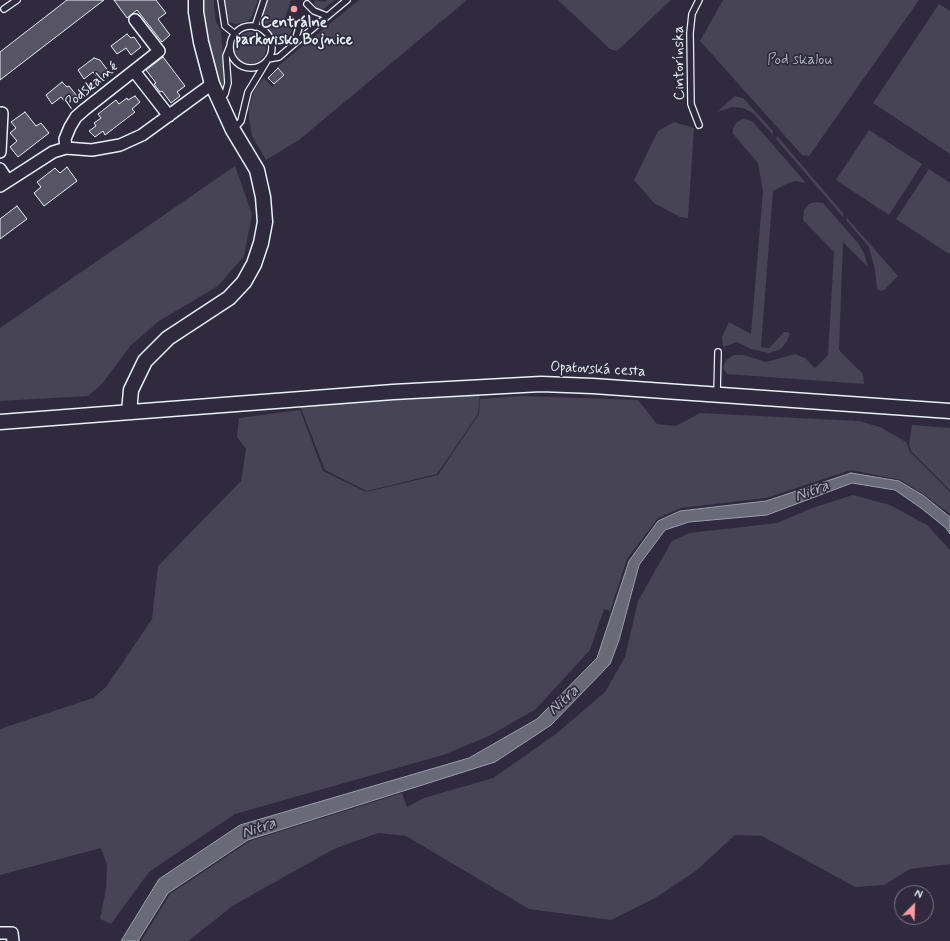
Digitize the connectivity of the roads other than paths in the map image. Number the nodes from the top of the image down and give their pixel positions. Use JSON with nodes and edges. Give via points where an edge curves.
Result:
{"nodes":[{"id":1,"x":17,"y":0,"type":"edge"},
{"id":2,"x":196,"y":0,"type":"edge"},
{"id":3,"x":220,"y":0,"type":"edge"},
{"id":4,"x":264,"y":0,"type":"edge"},
{"id":5,"x":347,"y":0,"type":"edge"},
{"id":6,"x":699,"y":0,"type":"edge"},
{"id":7,"x":307,"y":4,"type":"dead end"},
{"id":8,"x":4,"y":9,"type":"dead end"},
{"id":9,"x":327,"y":16,"type":"junction"},
{"id":10,"x":135,"y":20,"type":"dead end"},
{"id":11,"x":300,"y":24,"type":"dead end"},
{"id":12,"x":256,"y":27,"type":"junction"},
{"id":13,"x":235,"y":34,"type":"junction"},
{"id":14,"x":294,"y":44,"type":"junction"},
{"id":15,"x":230,"y":46,"type":"junction"},
{"id":16,"x":268,"y":60,"type":"junction"},
{"id":17,"x":134,"y":71,"type":"junction"},
{"id":18,"x":212,"y":84,"type":"junction"},
{"id":19,"x":218,"y":100,"type":"junction"},
{"id":20,"x":2,"y":113,"type":"dead end"},
{"id":21,"x":169,"y":116,"type":"junction"},
{"id":22,"x":699,"y":125,"type":"dead end"},
{"id":23,"x":233,"y":130,"type":"junction"},
{"id":24,"x":66,"y":148,"type":"junction"},
{"id":25,"x":0,"y":152,"type":"edge"},
{"id":26,"x":0,"y":168,"type":"edge"},
{"id":27,"x":4,"y":184,"type":"edge"},
{"id":28,"x":718,"y":352,"type":"dead end"},
{"id":29,"x":717,"y":395,"type":"junction"},
{"id":30,"x":950,"y":411,"type":"edge"},
{"id":31,"x":129,"y":412,"type":"junction"},
{"id":32,"x":0,"y":422,"type":"edge"},
{"id":33,"x":0,"y":933,"type":"edge"},
{"id":34,"x":13,"y":941,"type":"edge"}],
"edges":[{"from":1,"to":8,"type":"lane"},
{"from":2,"to":18,"type":"street","via":[[201,42]]},
{"from":3,"to":13,"type":"lane","via":[[224,26]]},
{"from":4,"to":12,"type":"lane"},
{"from":5,"to":9,"type":"lane"},
{"from":6,"to":22,"type":"lane","name":"Cintorínska","via":[[692,14],[690,33],[691,104]]},
{"from":7,"to":9,"type":"lane","via":[[314,12]]},
{"from":9,"to":14,"type":"lane"},
{"from":10,"to":17,"type":"street","name":"Podskalné","via":[[159,51]]},
{"from":11,"to":14,"type":"lane"},
{"from":12,"to":13,"type":"lane","via":[[248,26]]},
{"from":12,"to":16,"type":"lane","via":[[269,36],[272,44]]},
{"from":13,"to":15,"type":"lane"},
{"from":14,"to":16,"type":"lane","via":[[279,57]]},
{"from":15,"to":16,"type":"lane","via":[[232,56],[239,65],[250,68],[260,66]]},
{"from":15,"to":19,"type":"lane","via":[[226,56],[228,83],[225,94]]},
{"from":16,"to":23,"type":"lane","via":[[248,92],[241,121]]},
{"from":17,"to":21,"type":"street","name":"Podskalné"},
{"from":17,"to":24,"type":"street","name":"Podskalné","via":[[76,117],[65,139]]},
{"from":18,"to":19,"type":"street"},
{"from":18,"to":21,"type":"street"},
{"from":19,"to":23,"type":"street"},
{"from":20,"to":25,"type":"street"},
{"from":21,"to":24,"type":"street","via":[[142,136],[120,145],[92,150]]},
{"from":23,"to":31,"type":"street","via":[[257,170],[263,197],[265,222],[254,264],[244,282],[229,298],[168,338],[145,361],[132,390]]},
{"from":24,"to":27,"type":"street","via":[[53,152]]},
{"from":26,"to":27,"type":"street"},
{"from":28,"to":29,"type":"lane"},
{"from":29,"to":30,"type":"street","name":"Opatovská cesta"},
{"from":29,"to":31,"type":"street","name":"Opatovská cesta","via":[[541,384]]},
{"from":31,"to":32,"type":"street","name":"Opatovská cesta"},
{"from":33,"to":34,"type":"street","via":[[12,933]]}]}
